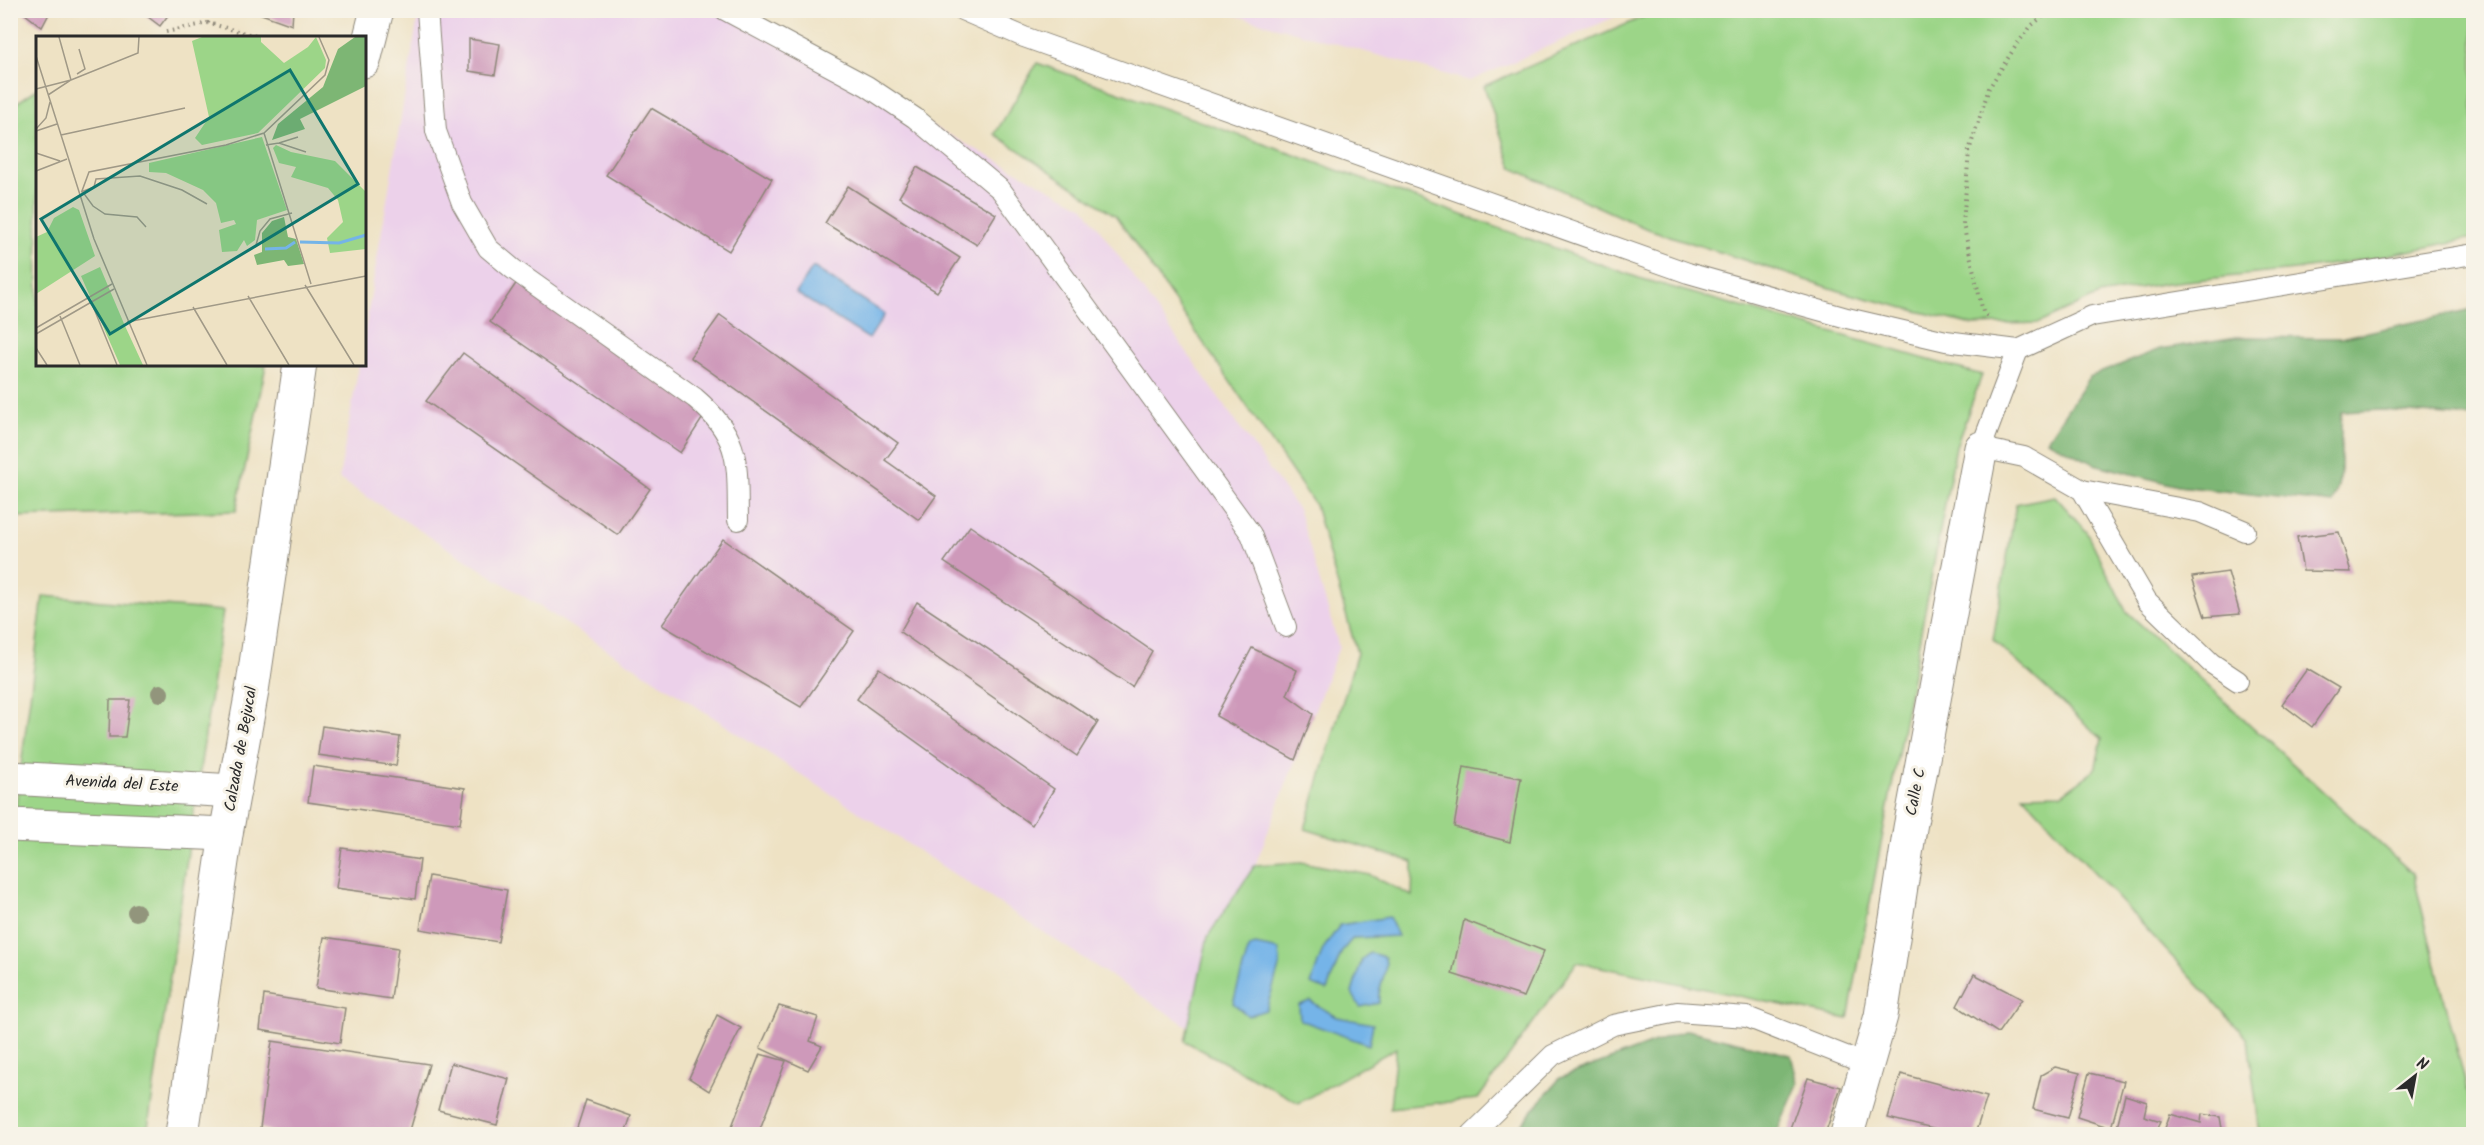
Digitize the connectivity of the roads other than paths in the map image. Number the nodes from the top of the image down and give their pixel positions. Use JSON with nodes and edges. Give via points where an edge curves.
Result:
{"nodes":[{"id":1,"x":377,"y":10,"type":"edge"},
{"id":2,"x":427,"y":10,"type":"edge"},
{"id":3,"x":725,"y":10,"type":"edge"},
{"id":4,"x":962,"y":10,"type":"edge"},
{"id":5,"x":366,"y":53,"type":"edge"},
{"id":6,"x":2474,"y":254,"type":"edge"},
{"id":7,"x":2018,"y":350,"type":"junction"},
{"id":8,"x":300,"y":366,"type":"edge"},
{"id":9,"x":1981,"y":448,"type":"junction"},
{"id":10,"x":2082,"y":490,"type":"junction"},
{"id":11,"x":738,"y":520,"type":"dead end"},
{"id":12,"x":2245,"y":531,"type":"dead end"},
{"id":13,"x":1286,"y":627,"type":"dead end"},
{"id":14,"x":2238,"y":681,"type":"dead end"},
{"id":15,"x":10,"y":778,"type":"edge"},
{"id":16,"x":234,"y":791,"type":"junction"},
{"id":17,"x":10,"y":825,"type":"edge"},
{"id":18,"x":226,"y":834,"type":"junction"},
{"id":19,"x":1866,"y":1064,"type":"junction"},
{"id":20,"x":182,"y":1134,"type":"edge"},
{"id":21,"x":1472,"y":1134,"type":"edge"},
{"id":22,"x":1846,"y":1134,"type":"edge"}],
"edges":[{"from":1,"to":5,"type":"street"},
{"from":2,"to":11,"type":"lane","via":[[436,131],[462,203],[488,248],[713,414],[731,439],[737,470]]},
{"from":3,"to":13,"type":"lane","via":[[867,86],[933,133],[1001,190],[1251,534]]},
{"from":4,"to":7,"type":"lane","via":[[1024,37],[1688,273],[1946,341]]},
{"from":6,"to":7,"type":"lane","via":[[2092,316]]},
{"from":7,"to":9,"type":"lane"},
{"from":8,"to":16,"type":"street","name":"Calzada de Bejucal"},
{"from":9,"to":10,"type":"lane","via":[[2024,457]]},
{"from":9,"to":19,"type":"street","name":"Calle C","via":[[1910,828],[1881,1016]]},
{"from":10,"to":12,"type":"lane","via":[[2200,512]]},
{"from":10,"to":14,"type":"lane","via":[[2147,601],[2211,663]]},
{"from":15,"to":16,"type":"street","name":"Avenida del Este"},
{"from":16,"to":18,"type":"street","name":"Calzada de Bejucal"},
{"from":17,"to":18,"type":"street"},
{"from":18,"to":20,"type":"street","name":"Calzada de Bejucal"},
{"from":19,"to":21,"type":"lane","via":[[1747,1017],[1677,1012],[1613,1025],[1553,1055]]},
{"from":19,"to":22,"type":"street","name":"Calle C"}]}
